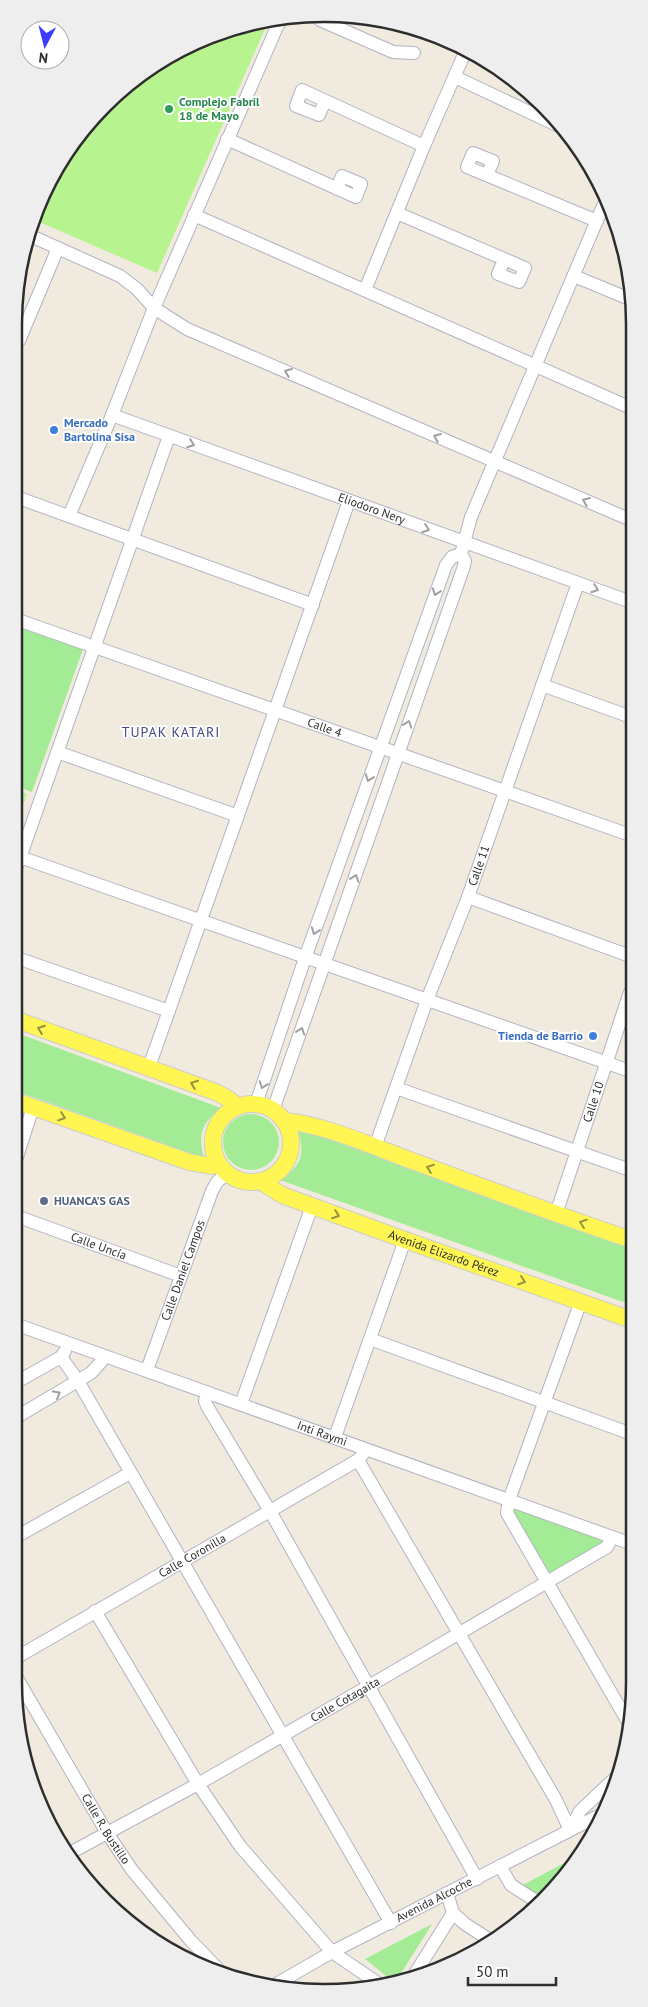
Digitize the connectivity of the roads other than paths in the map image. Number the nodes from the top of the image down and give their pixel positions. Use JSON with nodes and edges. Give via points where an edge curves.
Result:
{"nodes":[{"id":1,"x":325,"y":22,"type":"edge"},
{"id":2,"x":277,"y":26,"type":"edge"},
{"id":3,"x":414,"y":53,"type":"dead end"},
{"id":4,"x":463,"y":57,"type":"edge"},
{"id":5,"x":455,"y":77,"type":"junction"},
{"id":6,"x":325,"y":101,"type":"dead end"},
{"id":7,"x":545,"y":119,"type":"edge"},
{"id":8,"x":228,"y":140,"type":"junction"},
{"id":9,"x":424,"y":146,"type":"junction"},
{"id":10,"x":487,"y":175,"type":"dead end"},
{"id":11,"x":337,"y":189,"type":"dead end"},
{"id":12,"x":602,"y":208,"type":"edge"},
{"id":13,"x":397,"y":213,"type":"junction"},
{"id":14,"x":194,"y":215,"type":"junction"},
{"id":15,"x":597,"y":221,"type":"junction"},
{"id":16,"x":36,"y":238,"type":"edge"},
{"id":17,"x":58,"y":248,"type":"junction"},
{"id":18,"x":504,"y":260,"type":"dead end"},
{"id":19,"x":574,"y":276,"type":"junction"},
{"id":20,"x":365,"y":290,"type":"junction"},
{"id":21,"x":624,"y":297,"type":"edge"},
{"id":22,"x":154,"y":308,"type":"junction"},
{"id":23,"x":22,"y":335,"type":"edge"},
{"id":24,"x":535,"y":366,"type":"junction"},
{"id":25,"x":626,"y":406,"type":"edge"},
{"id":26,"x":112,"y":415,"type":"junction"},
{"id":27,"x":169,"y":436,"type":"junction"},
{"id":28,"x":494,"y":461,"type":"junction"},
{"id":29,"x":22,"y":499,"type":"edge"},
{"id":30,"x":349,"y":501,"type":"junction"},
{"id":31,"x":69,"y":516,"type":"junction"},
{"id":32,"x":626,"y":518,"type":"edge"},
{"id":33,"x":132,"y":539,"type":"junction"},
{"id":34,"x":462,"y":548,"type":"junction"},
{"id":35,"x":578,"y":583,"type":"junction"},
{"id":36,"x":626,"y":600,"type":"edge"},
{"id":37,"x":312,"y":605,"type":"junction"},
{"id":38,"x":22,"y":621,"type":"edge"},
{"id":39,"x":94,"y":647,"type":"junction"},
{"id":40,"x":542,"y":685,"type":"junction"},
{"id":41,"x":275,"y":711,"type":"junction"},
{"id":42,"x":626,"y":714,"type":"edge"},
{"id":43,"x":380,"y":748,"type":"junction"},
{"id":44,"x":57,"y":752,"type":"junction"},
{"id":45,"x":398,"y":754,"type":"junction"},
{"id":46,"x":505,"y":790,"type":"junction"},
{"id":47,"x":238,"y":816,"type":"junction"},
{"id":48,"x":626,"y":834,"type":"edge"},
{"id":49,"x":22,"y":848,"type":"edge"},
{"id":50,"x":22,"y":860,"type":"edge"},
{"id":51,"x":468,"y":897,"type":"junction"},
{"id":52,"x":201,"y":920,"type":"junction"},
{"id":53,"x":626,"y":955,"type":"edge"},
{"id":54,"x":305,"y":958,"type":"junction"},
{"id":55,"x":22,"y":960,"type":"edge"},
{"id":56,"x":324,"y":965,"type":"junction"},
{"id":57,"x":427,"y":1000,"type":"junction"},
{"id":58,"x":626,"y":1004,"type":"edge"},
{"id":59,"x":169,"y":1011,"type":"junction"},
{"id":60,"x":22,"y":1022,"type":"edge"},
{"id":61,"x":607,"y":1063,"type":"junction"},
{"id":62,"x":149,"y":1067,"type":"junction"},
{"id":63,"x":626,"y":1070,"type":"edge"},
{"id":64,"x":396,"y":1088,"type":"junction"},
{"id":65,"x":22,"y":1102,"type":"edge"},
{"id":66,"x":256,"y":1104,"type":"junction"},
{"id":67,"x":237,"y":1106,"type":"junction"},
{"id":68,"x":33,"y":1107,"type":"junction"},
{"id":69,"x":279,"y":1116,"type":"junction"},
{"id":70,"x":22,"y":1141,"type":"edge"},
{"id":71,"x":375,"y":1147,"type":"junction"},
{"id":72,"x":577,"y":1152,"type":"junction"},
{"id":73,"x":223,"y":1169,"type":"junction"},
{"id":74,"x":626,"y":1169,"type":"edge"},
{"id":75,"x":260,"y":1181,"type":"junction"},
{"id":76,"x":312,"y":1206,"type":"junction"},
{"id":77,"x":556,"y":1214,"type":"junction"},
{"id":78,"x":22,"y":1218,"type":"edge"},
{"id":79,"x":626,"y":1238,"type":"edge"},
{"id":80,"x":404,"y":1240,"type":"junction"},
{"id":81,"x":181,"y":1276,"type":"junction"},
{"id":82,"x":581,"y":1301,"type":"junction"},
{"id":83,"x":626,"y":1317,"type":"edge"},
{"id":84,"x":22,"y":1327,"type":"edge"},
{"id":85,"x":370,"y":1339,"type":"junction"},
{"id":86,"x":67,"y":1344,"type":"junction"},
{"id":87,"x":104,"y":1356,"type":"junction"},
{"id":88,"x":61,"y":1357,"type":"junction"},
{"id":89,"x":147,"y":1370,"type":"junction"},
{"id":90,"x":22,"y":1380,"type":"edge"},
{"id":91,"x":78,"y":1381,"type":"junction"},
{"id":92,"x":207,"y":1392,"type":"junction"},
{"id":93,"x":544,"y":1403,"type":"junction"},
{"id":94,"x":241,"y":1404,"type":"junction"},
{"id":95,"x":22,"y":1414,"type":"edge"},
{"id":96,"x":626,"y":1432,"type":"edge"},
{"id":97,"x":335,"y":1437,"type":"junction"},
{"id":98,"x":366,"y":1449,"type":"junction"},
{"id":99,"x":358,"y":1460,"type":"junction"},
{"id":100,"x":130,"y":1472,"type":"junction"},
{"id":101,"x":509,"y":1500,"type":"junction"},
{"id":102,"x":270,"y":1511,"type":"junction"},
{"id":103,"x":22,"y":1533,"type":"edge"},
{"id":104,"x":612,"y":1537,"type":"junction"},
{"id":105,"x":626,"y":1542,"type":"edge"},
{"id":106,"x":182,"y":1561,"type":"junction"},
{"id":107,"x":547,"y":1583,"type":"junction"},
{"id":108,"x":95,"y":1610,"type":"junction"},
{"id":109,"x":459,"y":1634,"type":"junction"},
{"id":110,"x":22,"y":1654,"type":"edge"},
{"id":111,"x":369,"y":1686,"type":"junction"},
{"id":112,"x":22,"y":1687,"type":"edge"},
{"id":113,"x":624,"y":1715,"type":"edge"},
{"id":114,"x":283,"y":1736,"type":"junction"},
{"id":115,"x":198,"y":1784,"type":"junction"},
{"id":116,"x":607,"y":1785,"type":"edge"},
{"id":117,"x":593,"y":1819,"type":"edge"},
{"id":118,"x":570,"y":1830,"type":"junction"},
{"id":119,"x":107,"y":1833,"type":"junction"},
{"id":120,"x":73,"y":1851,"type":"edge"},
{"id":121,"x":500,"y":1866,"type":"junction"},
{"id":122,"x":476,"y":1879,"type":"junction"},
{"id":123,"x":447,"y":1893,"type":"junction"},
{"id":124,"x":534,"y":1899,"type":"edge"},
{"id":125,"x":453,"y":1913,"type":"junction"},
{"id":126,"x":391,"y":1922,"type":"junction"},
{"id":127,"x":486,"y":1938,"type":"edge"},
{"id":128,"x":332,"y":1952,"type":"junction"},
{"id":129,"x":212,"y":1963,"type":"edge"},
{"id":130,"x":418,"y":1969,"type":"edge"},
{"id":131,"x":281,"y":1981,"type":"edge"},
{"id":132,"x":373,"y":1981,"type":"edge"}],
"edges":[{"from":1,"to":3,"type":"street","via":[[393,52]]},
{"from":2,"to":8,"type":"street"},
{"from":4,"to":5,"type":"street"},
{"from":5,"to":7,"type":"street"},
{"from":5,"to":9,"type":"street"},
{"from":6,"to":9,"type":"street"},
{"from":8,"to":11,"type":"street"},
{"from":8,"to":14,"type":"street"},
{"from":9,"to":13,"type":"street"},
{"from":10,"to":15,"type":"street"},
{"from":12,"to":15,"type":"street"},
{"from":13,"to":18,"type":"street"},
{"from":13,"to":20,"type":"street"},
{"from":14,"to":20,"type":"street"},
{"from":14,"to":22,"type":"street"},
{"from":15,"to":19,"type":"street"},
{"from":16,"to":17,"type":"street"},
{"from":17,"to":22,"type":"street","via":[[120,276],[137,288]]},
{"from":17,"to":23,"type":"street"},
{"from":19,"to":21,"type":"street"},
{"from":19,"to":24,"type":"street"},
{"from":20,"to":24,"type":"street"},
{"from":22,"to":26,"type":"street"},
{"from":28,"to":22,"type":"street","one_way":true,"via":[[187,329]]},
{"from":24,"to":25,"type":"street"},
{"from":24,"to":28,"type":"street"},
{"from":26,"to":27,"type":"street","name":"Eliodoro Nery"},
{"from":26,"to":31,"type":"street"},
{"from":27,"to":30,"type":"street","name":"Eliodoro Nery","one_way":true},
{"from":27,"to":33,"type":"street"},
{"from":32,"to":28,"type":"street","one_way":true},
{"from":28,"to":34,"type":"street"},
{"from":29,"to":31,"type":"street"},
{"from":30,"to":34,"type":"street","name":"Eliodoro Nery","one_way":true},
{"from":30,"to":37,"type":"street"},
{"from":31,"to":33,"type":"street"},
{"from":33,"to":37,"type":"street"},
{"from":33,"to":39,"type":"street"},
{"from":34,"to":35,"type":"street","name":"Eliodoro Nery"},
{"from":34,"to":43,"type":"street","one_way":true,"via":[[446,565]]},
{"from":45,"to":34,"type":"street","one_way":true,"via":[[464,569]]},
{"from":35,"to":36,"type":"street","name":"Eliodoro Nery","one_way":true},
{"from":35,"to":40,"type":"street","name":"Calle 11"},
{"from":37,"to":41,"type":"street"},
{"from":38,"to":39,"type":"street","name":"Calle 4"},
{"from":39,"to":41,"type":"street","name":"Calle 4"},
{"from":39,"to":44,"type":"street"},
{"from":40,"to":42,"type":"street"},
{"from":40,"to":46,"type":"street","name":"Calle 11"},
{"from":41,"to":43,"type":"street","name":"Calle 4"},
{"from":41,"to":47,"type":"street"},
{"from":43,"to":45,"type":"street","name":"Calle 4"},
{"from":43,"to":54,"type":"street","one_way":true},
{"from":44,"to":47,"type":"street"},
{"from":44,"to":49,"type":"street"},
{"from":45,"to":46,"type":"street","name":"Calle 4"},
{"from":56,"to":45,"type":"street","one_way":true},
{"from":46,"to":48,"type":"street","name":"Calle 4"},
{"from":46,"to":51,"type":"street","name":"Calle 11"},
{"from":47,"to":52,"type":"street"},
{"from":50,"to":52,"type":"street"},
{"from":51,"to":53,"type":"street"},
{"from":51,"to":57,"type":"street","name":"Calle 11"},
{"from":52,"to":54,"type":"street"},
{"from":52,"to":59,"type":"street"},
{"from":54,"to":56,"type":"street"},
{"from":54,"to":66,"type":"street","one_way":true},
{"from":55,"to":59,"type":"street"},
{"from":56,"to":57,"type":"street"},
{"from":69,"to":56,"type":"street","one_way":true},
{"from":57,"to":61,"type":"street"},
{"from":57,"to":64,"type":"street","name":"Calle 11"},
{"from":58,"to":61,"type":"street","name":"Calle 10"},
{"from":59,"to":62,"type":"street"},
{"from":62,"to":60,"type":"main road","one_way":true},
{"from":61,"to":63,"type":"street"},
{"from":61,"to":72,"type":"street","name":"Calle 10"},
{"from":67,"to":62,"type":"main road","one_way":true,"via":[[218,1093]]},
{"from":64,"to":71,"type":"street","name":"Calle 11"},
{"from":64,"to":72,"type":"street"},
{"from":65,"to":68,"type":"main road"},
{"from":66,"to":67,"type":"main road"},
{"from":66,"to":69,"type":"main road"},
{"from":67,"to":73,"type":"main road","via":[[219,1121],[213,1135],[213,1150]]},
{"from":68,"to":70,"type":"street"},
{"from":68,"to":73,"type":"main road","one_way":true,"via":[[189,1162]]},
{"from":69,"to":71,"type":"main road"},
{"from":69,"to":75,"type":"main road","via":[[288,1128],[291,1143],[288,1158],[274,1175]]},
{"from":77,"to":71,"type":"main road","one_way":true},
{"from":72,"to":74,"type":"street"},
{"from":72,"to":77,"type":"street","name":"Calle 10"},
{"from":73,"to":75,"type":"main road","via":[[246,1182]]},
{"from":73,"to":81,"type":"street","name":"Calle Daniel Campos"},
{"from":75,"to":76,"type":"main road","name":"Avenida Elizardo Pérez","via":[[282,1195]]},
{"from":76,"to":80,"type":"main road","name":"Avenida Elizardo Pérez","one_way":true},
{"from":76,"to":94,"type":"street"},
{"from":79,"to":77,"type":"main road","one_way":true},
{"from":78,"to":81,"type":"street","name":"Calle Uncía"},
{"from":80,"to":82,"type":"main road","name":"Avenida Elizardo Pérez","one_way":true},
{"from":80,"to":85,"type":"street"},
{"from":81,"to":89,"type":"street","name":"Calle Daniel Campos"},
{"from":82,"to":83,"type":"main road","name":"Avenida Elizardo Pérez"},
{"from":82,"to":93,"type":"street"},
{"from":84,"to":86,"type":"street","name":"Inti Raymi"},
{"from":85,"to":93,"type":"street"},
{"from":85,"to":97,"type":"street"},
{"from":86,"to":87,"type":"street","name":"Inti Raymi"},
{"from":86,"to":88,"type":"street"},
{"from":87,"to":89,"type":"street","name":"Inti Raymi"},
{"from":87,"to":91,"type":"street","via":[[97,1368]]},
{"from":88,"to":90,"type":"street"},
{"from":88,"to":91,"type":"street"},
{"from":89,"to":92,"type":"street","name":"Inti Raymi"},
{"from":95,"to":91,"type":"street","one_way":true},
{"from":91,"to":100,"type":"street"},
{"from":92,"to":94,"type":"street","name":"Inti Raymi"},
{"from":92,"to":102,"type":"street","via":[[207,1406]]},
{"from":93,"to":96,"type":"street"},
{"from":93,"to":101,"type":"street"},
{"from":94,"to":97,"type":"street","name":"Inti Raymi"},
{"from":97,"to":98,"type":"street","name":"Inti Raymi"},
{"from":98,"to":99,"type":"street","name":"Calle Coronilla"},
{"from":98,"to":101,"type":"street","name":"Inti Raymi"},
{"from":99,"to":102,"type":"street","name":"Calle Coronilla"},
{"from":99,"to":109,"type":"street"},
{"from":100,"to":103,"type":"street"},
{"from":100,"to":106,"type":"street"},
{"from":101,"to":104,"type":"street","name":"Inti Raymi"},
{"from":101,"to":107,"type":"street","via":[[507,1513],[510,1520]]},
{"from":102,"to":106,"type":"street","name":"Calle Coronilla"},
{"from":102,"to":111,"type":"street"},
{"from":104,"to":105,"type":"street","name":"Inti Raymi"},
{"from":104,"to":107,"type":"street","name":"Calle Cotagaita","via":[[607,1547]]},
{"from":106,"to":108,"type":"street","name":"Calle Coronilla"},
{"from":106,"to":114,"type":"street"},
{"from":107,"to":109,"type":"street","name":"Calle Cotagaita"},
{"from":107,"to":113,"type":"street"},
{"from":108,"to":110,"type":"street","name":"Calle Coronilla"},
{"from":108,"to":115,"type":"street"},
{"from":109,"to":111,"type":"street","name":"Calle Cotagaita"},
{"from":109,"to":118,"type":"street","via":[[556,1800]]},
{"from":111,"to":114,"type":"street","name":"Calle Cotagaita"},
{"from":111,"to":122,"type":"street"},
{"from":112,"to":119,"type":"street","name":"Calle R. Bustillo"},
{"from":114,"to":115,"type":"street","name":"Calle Cotagaita"},
{"from":114,"to":126,"type":"street"},
{"from":115,"to":119,"type":"street","name":"Calle Cotagaita"},
{"from":115,"to":128,"type":"street","via":[[240,1846]]},
{"from":116,"to":118,"type":"street","via":[[580,1811]]},
{"from":117,"to":118,"type":"street","name":"Avenida Alcoche"},
{"from":118,"to":121,"type":"street","name":"Avenida Alcoche"},
{"from":119,"to":120,"type":"street","name":"Calle Cotagaita"},
{"from":119,"to":129,"type":"street","name":"Calle R. Bustillo","via":[[132,1870]]},
{"from":121,"to":122,"type":"street","name":"Avenida Alcoche"},
{"from":121,"to":124,"type":"street","via":[[511,1885]]},
{"from":122,"to":123,"type":"street","name":"Avenida Alcoche"},
{"from":123,"to":125,"type":"street"},
{"from":123,"to":126,"type":"street","name":"Avenida Alcoche"},
{"from":125,"to":127,"type":"street"},
{"from":125,"to":130,"type":"street"},
{"from":126,"to":128,"type":"street","name":"Avenida Alcoche"},
{"from":128,"to":131,"type":"street","name":"Avenida Alcoche"},
{"from":128,"to":132,"type":"street"}]}
